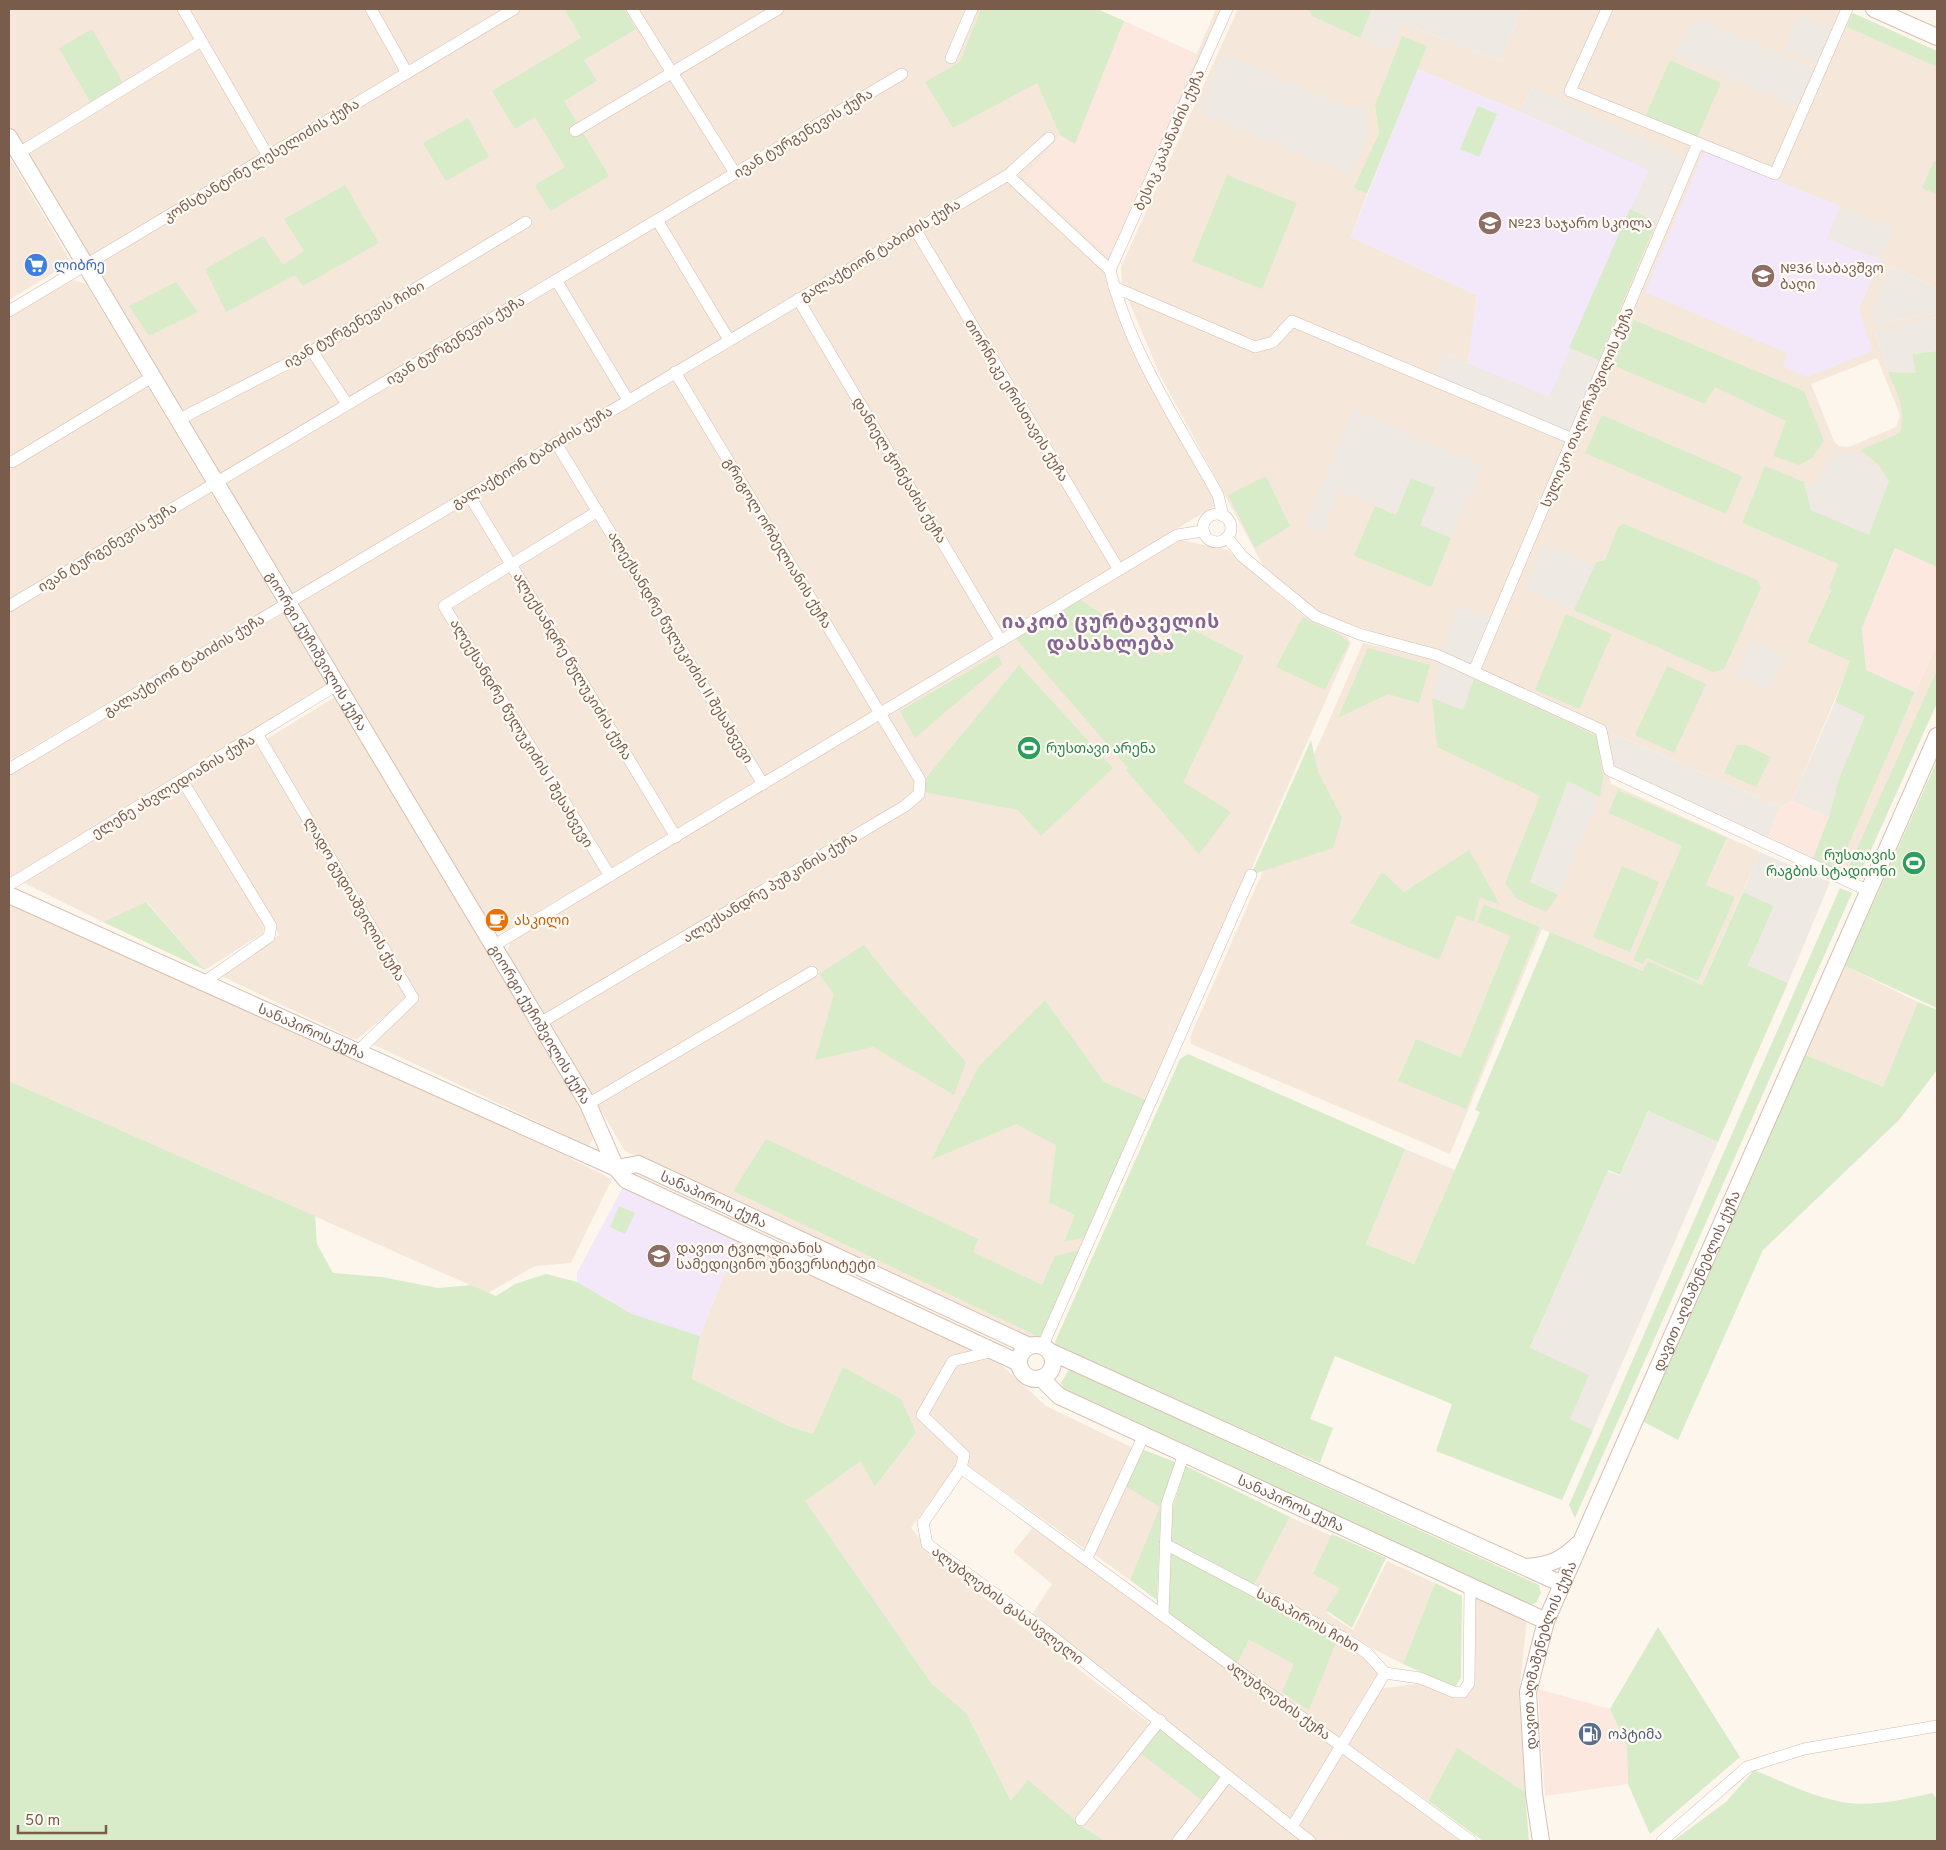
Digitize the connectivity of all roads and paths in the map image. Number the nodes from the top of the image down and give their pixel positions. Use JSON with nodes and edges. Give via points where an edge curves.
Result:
{"nodes":[{"id":1,"x":183,"y":9,"type":"edge"},
{"id":2,"x":371,"y":9,"type":"edge"},
{"id":3,"x":514,"y":9,"type":"edge"},
{"id":4,"x":632,"y":9,"type":"edge"},
{"id":5,"x":778,"y":9,"type":"edge"},
{"id":6,"x":972,"y":9,"type":"edge"},
{"id":7,"x":1227,"y":9,"type":"edge"},
{"id":8,"x":1607,"y":9,"type":"edge"},
{"id":9,"x":1847,"y":9,"type":"edge"},
{"id":10,"x":1874,"y":9,"type":"edge"},
{"id":11,"x":1937,"y":37,"type":"edge"},
{"id":12,"x":202,"y":41,"type":"junction"},
{"id":13,"x":950,"y":58,"type":"dead end"},
{"id":14,"x":672,"y":72,"type":"junction"},
{"id":15,"x":407,"y":73,"type":"junction"},
{"id":16,"x":902,"y":74,"type":"dead end"},
{"id":17,"x":575,"y":130,"type":"dead end"},
{"id":18,"x":9,"y":137,"type":"edge"},
{"id":19,"x":1049,"y":138,"type":"dead end"},
{"id":20,"x":1698,"y":143,"type":"junction"},
{"id":21,"x":18,"y":153,"type":"junction"},
{"id":22,"x":268,"y":156,"type":"junction"},
{"id":23,"x":735,"y":173,"type":"junction"},
{"id":24,"x":1008,"y":175,"type":"junction"},
{"id":25,"x":657,"y":220,"type":"junction"},
{"id":26,"x":526,"y":222,"type":"dead end"},
{"id":27,"x":915,"y":229,"type":"junction"},
{"id":28,"x":86,"y":265,"type":"junction"},
{"id":29,"x":1110,"y":270,"type":"junction"},
{"id":30,"x":556,"y":280,"type":"junction"},
{"id":31,"x":1114,"y":287,"type":"junction"},
{"id":32,"x":798,"y":299,"type":"junction"},
{"id":33,"x":9,"y":312,"type":"edge"},
{"id":34,"x":729,"y":340,"type":"junction"},
{"id":35,"x":312,"y":351,"type":"junction"},
{"id":36,"x":675,"y":372,"type":"junction"},
{"id":37,"x":152,"y":377,"type":"junction"},
{"id":38,"x":628,"y":400,"type":"junction"},
{"id":39,"x":348,"y":404,"type":"junction"},
{"id":40,"x":178,"y":420,"type":"junction"},
{"id":41,"x":1573,"y":439,"type":"junction"},
{"id":42,"x":556,"y":443,"type":"junction"},
{"id":43,"x":12,"y":462,"type":"dead end"},
{"id":44,"x":216,"y":482,"type":"junction"},
{"id":45,"x":469,"y":495,"type":"junction"},
{"id":46,"x":598,"y":511,"type":"junction"},
{"id":47,"x":1223,"y":516,"type":"junction"},
{"id":48,"x":1203,"y":531,"type":"junction"},
{"id":49,"x":1227,"y":537,"type":"junction"},
{"id":50,"x":511,"y":564,"type":"junction"},
{"id":51,"x":1119,"y":570,"type":"junction"},
{"id":52,"x":288,"y":603,"type":"junction"},
{"id":53,"x":9,"y":606,"type":"edge"},
{"id":54,"x":1001,"y":641,"type":"junction"},
{"id":55,"x":1474,"y":671,"type":"junction"},
{"id":56,"x":337,"y":685,"type":"junction"},
{"id":57,"x":880,"y":714,"type":"junction"},
{"id":58,"x":258,"y":734,"type":"junction"},
{"id":59,"x":1937,"y":736,"type":"edge"},
{"id":60,"x":9,"y":769,"type":"edge"},
{"id":61,"x":182,"y":780,"type":"junction"},
{"id":62,"x":763,"y":784,"type":"junction"},
{"id":63,"x":676,"y":837,"type":"junction"},
{"id":64,"x":1251,"y":875,"type":"dead end"},
{"id":65,"x":610,"y":876,"type":"junction"},
{"id":66,"x":9,"y":885,"type":"edge"},
{"id":67,"x":1869,"y":892,"type":"junction"},
{"id":68,"x":9,"y":895,"type":"edge"},
{"id":69,"x":494,"y":946,"type":"junction"},
{"id":70,"x":812,"y":972,"type":"dead end"},
{"id":71,"x":204,"y":982,"type":"junction"},
{"id":72,"x":540,"y":1023,"type":"junction"},
{"id":73,"x":358,"y":1051,"type":"junction"},
{"id":74,"x":588,"y":1104,"type":"junction"},
{"id":75,"x":616,"y":1168,"type":"junction"},
{"id":76,"x":1041,"y":1348,"type":"junction"},
{"id":77,"x":994,"y":1351,"type":"junction"},
{"id":78,"x":1019,"y":1363,"type":"junction"},
{"id":79,"x":1041,"y":1378,"type":"junction"},
{"id":80,"x":1144,"y":1435,"type":"junction"},
{"id":81,"x":1184,"y":1454,"type":"junction"},
{"id":82,"x":961,"y":1468,"type":"junction"},
{"id":83,"x":1582,"y":1540,"type":"junction"},
{"id":84,"x":1165,"y":1544,"type":"junction"},
{"id":85,"x":1087,"y":1558,"type":"junction"},
{"id":86,"x":1525,"y":1568,"type":"junction"},
{"id":87,"x":1562,"y":1584,"type":"junction"},
{"id":88,"x":1470,"y":1586,"type":"junction"},
{"id":89,"x":1162,"y":1614,"type":"junction"},
{"id":90,"x":1546,"y":1621,"type":"junction"},
{"id":91,"x":1385,"y":1673,"type":"junction"},
{"id":92,"x":1160,"y":1720,"type":"junction"},
{"id":93,"x":1937,"y":1726,"type":"edge"},
{"id":94,"x":1340,"y":1745,"type":"junction"},
{"id":95,"x":1228,"y":1776,"type":"junction"},
{"id":96,"x":1081,"y":1820,"type":"dead end"},
{"id":97,"x":1292,"y":1827,"type":"junction"},
{"id":98,"x":1178,"y":1841,"type":"edge"},
{"id":99,"x":1310,"y":1841,"type":"edge"},
{"id":100,"x":1471,"y":1841,"type":"edge"},
{"id":101,"x":1541,"y":1841,"type":"edge"},
{"id":102,"x":1662,"y":1841,"type":"edge"}],
"edges":[{"from":1,"to":12,"type":"street"},
{"from":2,"to":15,"type":"street"},
{"from":3,"to":15,"type":"street","name":"კონსტანტინე ლესელიძის ქუჩა"},
{"from":4,"to":14,"type":"street"},
{"from":5,"to":14,"type":"street"},
{"from":6,"to":13,"type":"street"},
{"from":7,"to":29,"type":"street","name":"ბესიკ კაპანაძის ქუჩა"},
{"from":8,"to":20,"type":"street","via":[[1570,92]]},
{"from":9,"to":20,"type":"street","via":[[1775,174]]},
{"from":10,"to":11,"type":"main road"},
{"from":12,"to":21,"type":"street"},
{"from":12,"to":22,"type":"street"},
{"from":14,"to":17,"type":"street"},
{"from":14,"to":23,"type":"street"},
{"from":15,"to":22,"type":"street","name":"კონსტანტინე ლესელიძის ქუჩა"},
{"from":16,"to":23,"type":"street","name":"ივან ტურგენევის ქუჩა"},
{"from":18,"to":21,"type":"main road","name":"გიორგი ქუჩიშვილის ქუჩა"},
{"from":19,"to":24,"type":"street","name":"გალაქტიონ ტაბიძის ქუჩა"},
{"from":20,"to":41,"type":"street","name":"სულიკო თაღორაშვილის ქუჩა"},
{"from":21,"to":28,"type":"main road","name":"გიორგი ქუჩიშვილის ქუჩა"},
{"from":22,"to":28,"type":"street","name":"კონსტანტინე ლესელიძის ქუჩა"},
{"from":23,"to":25,"type":"street","name":"ივან ტურგენევის ქუჩა"},
{"from":24,"to":27,"type":"street","name":"გალაქტიონ ტაბიძის ქუჩა"},
{"from":24,"to":29,"type":"street"},
{"from":25,"to":30,"type":"street","name":"ივან ტურგენევის ქუჩა"},
{"from":25,"to":34,"type":"street"},
{"from":26,"to":35,"type":"street","name":"ივან ტურგენევის ჩიხი"},
{"from":27,"to":32,"type":"street","name":"გალაქტიონ ტაბიძის ქუჩა"},
{"from":27,"to":51,"type":"street","name":"თორნიკე ერისთავის ქუჩა"},
{"from":28,"to":33,"type":"street","name":"კონსტანტინე ლესელიძის ქუჩა"},
{"from":28,"to":37,"type":"main road","name":"გიორგი ქუჩიშვილის ქუჩა"},
{"from":29,"to":31,"type":"street"},
{"from":30,"to":38,"type":"street"},
{"from":30,"to":39,"type":"street","name":"ივან ტურგენევის ქუჩა"},
{"from":31,"to":41,"type":"street","via":[[1255,347],[1273,342],[1292,321]]},
{"from":31,"to":47,"type":"street","via":[[1141,354],[1218,495]]},
{"from":32,"to":34,"type":"street","name":"გალაქტიონ ტაბიძის ქუჩა"},
{"from":32,"to":54,"type":"street","name":"დანიელ ჭონქაძის ქუჩა"},
{"from":34,"to":36,"type":"street","name":"გალაქტიონ ტაბიძის ქუჩა"},
{"from":35,"to":39,"type":"street"},
{"from":35,"to":40,"type":"street","name":"ივან ტურგენევის ჩიხი"},
{"from":36,"to":38,"type":"street","name":"გალაქტიონ ტაბიძის ქუჩა"},
{"from":36,"to":57,"type":"street","name":"გრიგოლ ორბელიანის ქუჩა"},
{"from":37,"to":40,"type":"main road","name":"გიორგი ქუჩიშვილის ქუჩა"},
{"from":37,"to":43,"type":"street"},
{"from":38,"to":42,"type":"street","name":"გალაქტიონ ტაბიძის ქუჩა"},
{"from":39,"to":44,"type":"street","name":"ივან ტურგენევის ქუჩა"},
{"from":40,"to":44,"type":"main road","name":"გიორგი ქუჩიშვილის ქუჩა"},
{"from":41,"to":55,"type":"street","name":"სულიკო თაღორაშვილის ქუჩა"},
{"from":42,"to":45,"type":"street","name":"გალაქტიონ ტაბიძის ქუჩა"},
{"from":42,"to":46,"type":"street","name":"ალექსანდრე წულუკიძის II შესახვევი"},
{"from":44,"to":52,"type":"main road","name":"გიორგი ქუჩიშვილის ქუჩა"},
{"from":44,"to":53,"type":"street","name":"ივან ტურგენევის ქუჩა"},
{"from":45,"to":50,"type":"street","name":"ალექსანდრე წულუკიძის ქუჩა"},
{"from":45,"to":52,"type":"street","name":"გალაქტიონ ტაბიძის ქუჩა"},
{"from":46,"to":50,"type":"street"},
{"from":46,"to":62,"type":"street","name":"ალექსანდრე წულუკიძის II შესახვევი"},
{"from":47,"to":48,"type":"street","via":[[1210,516],[1204,522]]},
{"from":47,"to":49,"type":"street","via":[[1230,526]]},
{"from":48,"to":49,"type":"street","via":[[1216,542]]},
{"from":48,"to":51,"type":"street","via":[[1177,535]]},
{"from":49,"to":55,"type":"street","via":[[1242,556],[1315,616],[1358,634],[1437,655]]},
{"from":50,"to":63,"type":"street","name":"ალექსანდრე წულუკიძის ქუჩა"},
{"from":50,"to":65,"type":"street","name":"ალექსანდრე წულუკიძის I შესახვევი","via":[[444,606]]},
{"from":51,"to":54,"type":"street"},
{"from":52,"to":56,"type":"main road","name":"გიორგი ქუჩიშვილის ქუჩა"},
{"from":52,"to":60,"type":"street","name":"გალაქტიონ ტაბიძის ქუჩა"},
{"from":54,"to":57,"type":"street"},
{"from":55,"to":67,"type":"street","via":[[1601,730],[1610,770]]},
{"from":56,"to":58,"type":"street","name":"ელენე ახვლედიანის ქუჩა"},
{"from":56,"to":69,"type":"main road","name":"გიორგი ქუჩიშვილის ქუჩა"},
{"from":57,"to":62,"type":"street"},
{"from":57,"to":72,"type":"street","name":"ალექსანდრე პუშკინის ქუჩა","via":[[920,780],[918,794],[905,806]]},
{"from":58,"to":61,"type":"street","name":"ელენე ახვლედიანის ქუჩა"},
{"from":58,"to":73,"type":"street","name":"ლადო გუდიაშვილის ქუჩა","via":[[413,998]]},
{"from":59,"to":67,"type":"main road","name":"დავით აღმაშენებლის ქუჩა"},
{"from":61,"to":66,"type":"street","name":"ელენე ახვლედიანის ქუჩა"},
{"from":61,"to":71,"type":"street","via":[[271,926],[269,937]]},
{"from":62,"to":63,"type":"street"},
{"from":63,"to":65,"type":"street"},
{"from":64,"to":76,"type":"street"},
{"from":65,"to":69,"type":"street"},
{"from":67,"to":83,"type":"main road","name":"დავით აღმაშენებლის ქუჩა"},
{"from":68,"to":71,"type":"main road","name":"სანაპიროს ქუჩა"},
{"from":69,"to":72,"type":"main road","name":"გიორგი ქუჩიშვილის ქუჩა"},
{"from":70,"to":74,"type":"street"},
{"from":71,"to":73,"type":"main road","name":"სანაპიროს ქუჩა"},
{"from":72,"to":74,"type":"main road","name":"გიორგი ქუჩიშვილის ქუჩა"},
{"from":73,"to":75,"type":"main road","name":"სანაპიროს ქუჩა"},
{"from":74,"to":75,"type":"main road","name":"გიორგი ქუჩიშვილის ქუჩა"},
{"from":75,"to":76,"type":"main road","name":"სანაპიროს ქუჩა","via":[[638,1164]]},
{"from":75,"to":77,"type":"main road","name":"სანაპიროს ქუჩა","via":[[626,1180]]},
{"from":76,"to":78,"type":"main road","via":[[1023,1350]]},
{"from":76,"to":79,"type":"main road","via":[[1054,1361],[1052,1370]]},
{"from":76,"to":86,"type":"main road","name":"სანაპიროს ქუჩა"},
{"from":77,"to":78,"type":"main road","name":"სანაპიროს ქუჩა"},
{"from":77,"to":82,"type":"street","via":[[953,1361],[922,1415],[964,1455]]},
{"from":78,"to":79,"type":"main road","via":[[1025,1375]]},
{"from":79,"to":80,"type":"main road","name":"სანაპიროს ქუჩა","via":[[1059,1396]]},
{"from":80,"to":81,"type":"main road","name":"სანაპიროს ქუჩა"},
{"from":80,"to":85,"type":"street"},
{"from":81,"to":84,"type":"street","via":[[1167,1503]]},
{"from":81,"to":88,"type":"main road","name":"სანაპიროს ქუჩა"},
{"from":82,"to":85,"type":"street","name":"ალუბლების ქუჩა"},
{"from":82,"to":92,"type":"street","name":"ალუბლების გასასვლელი","via":[[923,1523],[926,1544]]},
{"from":83,"to":86,"type":"main road","via":[[1567,1556],[1547,1565]]},
{"from":83,"to":87,"type":"main road","name":"დავით აღმაშენებლის ქუჩა"},
{"from":84,"to":89,"type":"street"},
{"from":84,"to":91,"type":"street","name":"სანაპიროს ჩიხი","via":[[1342,1637],[1367,1653]]},
{"from":85,"to":89,"type":"street","name":"ალუბლების ქუჩა"},
{"from":86,"to":87,"type":"main road","name":"სანაპიროს ქუჩა"},
{"from":87,"to":90,"type":"main road","name":"დავით აღმაშენებლის ქუჩა"},
{"from":88,"to":90,"type":"main road","name":"სანაპიროს ქუჩა"},
{"from":88,"to":91,"type":"street","via":[[1469,1683],[1463,1692],[1454,1692],[1420,1678]]},
{"from":89,"to":94,"type":"street","name":"ალუბლების ქუჩა"},
{"from":90,"to":101,"type":"main road","name":"დავით აღმაშენებლის ქუჩა","via":[[1528,1692],[1534,1794]]},
{"from":91,"to":94,"type":"street"},
{"from":92,"to":95,"type":"street","name":"ალუბლების გასასვლელი"},
{"from":92,"to":96,"type":"street"},
{"from":93,"to":102,"type":"street","via":[[1804,1749],[1747,1767]]},
{"from":94,"to":97,"type":"street"},
{"from":94,"to":100,"type":"street","name":"ალუბლების ქუჩა"},
{"from":95,"to":97,"type":"street","name":"ალუბლების გასასვლელი"},
{"from":95,"to":98,"type":"street"},
{"from":97,"to":99,"type":"street","name":"ალუბლების გასასვლელი"}]}
